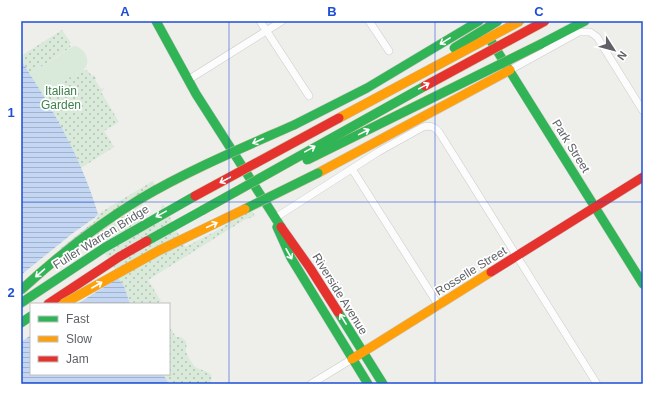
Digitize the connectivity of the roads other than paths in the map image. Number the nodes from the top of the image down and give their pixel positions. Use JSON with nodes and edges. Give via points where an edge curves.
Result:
{"nodes":[{"id":1,"x":148,"y":21,"type":"edge"},
{"id":2,"x":156,"y":21,"type":"edge"},
{"id":3,"x":260,"y":21,"type":"edge"},
{"id":4,"x":282,"y":21,"type":"edge"},
{"id":5,"x":369,"y":21,"type":"edge"},
{"id":6,"x":478,"y":21,"type":"edge"},
{"id":7,"x":498,"y":21,"type":"edge"},
{"id":8,"x":520,"y":21,"type":"edge"},
{"id":9,"x":545,"y":21,"type":"edge"},
{"id":10,"x":585,"y":21,"type":"edge"},
{"id":11,"x":266,"y":31,"type":"junction"},
{"id":12,"x":388,"y":51,"type":"dead end"},
{"id":13,"x":510,"y":70,"type":"junction"},
{"id":14,"x":188,"y":80,"type":"junction"},
{"id":15,"x":309,"y":96,"type":"dead end"},
{"id":16,"x":643,"y":111,"type":"edge"},
{"id":17,"x":333,"y":121,"type":"junction"},
{"id":18,"x":352,"y":168,"type":"junction"},
{"id":19,"x":643,"y":177,"type":"edge"},
{"id":20,"x":595,"y":207,"type":"junction"},
{"id":21,"x":203,"y":210,"type":"junction"},
{"id":22,"x":275,"y":218,"type":"junction"},
{"id":23,"x":516,"y":257,"type":"junction"},
{"id":24,"x":643,"y":284,"type":"edge"},
{"id":25,"x":21,"y":290,"type":"edge"},
{"id":26,"x":21,"y":303,"type":"edge"},
{"id":27,"x":50,"y":303,"type":"edge"},
{"id":28,"x":65,"y":303,"type":"edge"},
{"id":29,"x":439,"y":306,"type":"junction"},
{"id":30,"x":30,"y":317,"type":"edge"},
{"id":31,"x":21,"y":323,"type":"edge"},
{"id":32,"x":30,"y":323,"type":"edge"},
{"id":33,"x":21,"y":328,"type":"edge"},
{"id":34,"x":363,"y":352,"type":"junction"},
{"id":35,"x":352,"y":359,"type":"junction"},
{"id":36,"x":311,"y":384,"type":"edge"},
{"id":37,"x":368,"y":384,"type":"edge"},
{"id":38,"x":383,"y":384,"type":"edge"},
{"id":39,"x":597,"y":384,"type":"edge"}],
"edges":[{"from":1,"to":14,"type":"main road","name":"Riverside Avenue","via":[[178,69]]},
{"from":2,"to":14,"type":"main road","name":"Riverside Avenue"},
{"from":3,"to":11,"type":"street"},
{"from":4,"to":11,"type":"street"},
{"from":5,"to":12,"type":"street"},
{"from":6,"to":13,"type":"main road","name":"Park Street"},
{"from":6,"to":25,"type":"main road","one_way":true,"bridge":true,"via":[[368,88],[196,169],[140,200],[84,238]]},
{"from":7,"to":17,"type":"main road","bridge":true},
{"from":8,"to":17,"type":"main road","bridge":true},
{"from":21,"to":9,"type":"main road","one_way":true,"bridge":true},
{"from":21,"to":10,"type":"main road","one_way":true,"bridge":true,"via":[[436,97]]},
{"from":11,"to":14,"type":"street"},
{"from":11,"to":15,"type":"street"},
{"from":13,"to":16,"type":"street","via":[[579,32],[590,32],[597,37]]},
{"from":13,"to":20,"type":"main road","name":"Park Street"},
{"from":28,"to":13,"type":"main road","one_way":true,"bridge":true,"via":[[158,251],[318,173]]},
{"from":14,"to":22,"type":"main road","name":"Riverside Avenue"},
{"from":17,"to":26,"type":"main road","name":"Fuller Warren Bridge","one_way":true,"bridge":true,"via":[[104,248]]},
{"from":18,"to":22,"type":"street"},
{"from":18,"to":23,"type":"street","via":[[423,127],[433,127],[438,131]]},
{"from":18,"to":29,"type":"street"},
{"from":19,"to":20,"type":"main road","name":"Rosselle Street"},
{"from":20,"to":23,"type":"main road","name":"Rosselle Street"},
{"from":20,"to":24,"type":"main road","name":"Park Street"},
{"from":21,"to":27,"type":"main road","via":[[113,261]]},
{"from":34,"to":22,"type":"main road","name":"Riverside Avenue","one_way":true},
{"from":22,"to":35,"type":"main road","name":"Riverside Avenue","one_way":true,"via":[[291,258]]},
{"from":23,"to":29,"type":"main road","name":"Rosselle Street"},
{"from":23,"to":39,"type":"street"},
{"from":29,"to":34,"type":"main road","name":"Rosselle Street"},
{"from":30,"to":31,"type":"main road"},
{"from":32,"to":33,"type":"main road"},
{"from":34,"to":35,"type":"main road","name":"Rosselle Street"},
{"from":34,"to":38,"type":"main road","name":"Riverside Avenue"},
{"from":35,"to":36,"type":"street","name":"Rosselle Street"},
{"from":35,"to":37,"type":"main road","name":"Riverside Avenue"}]}
